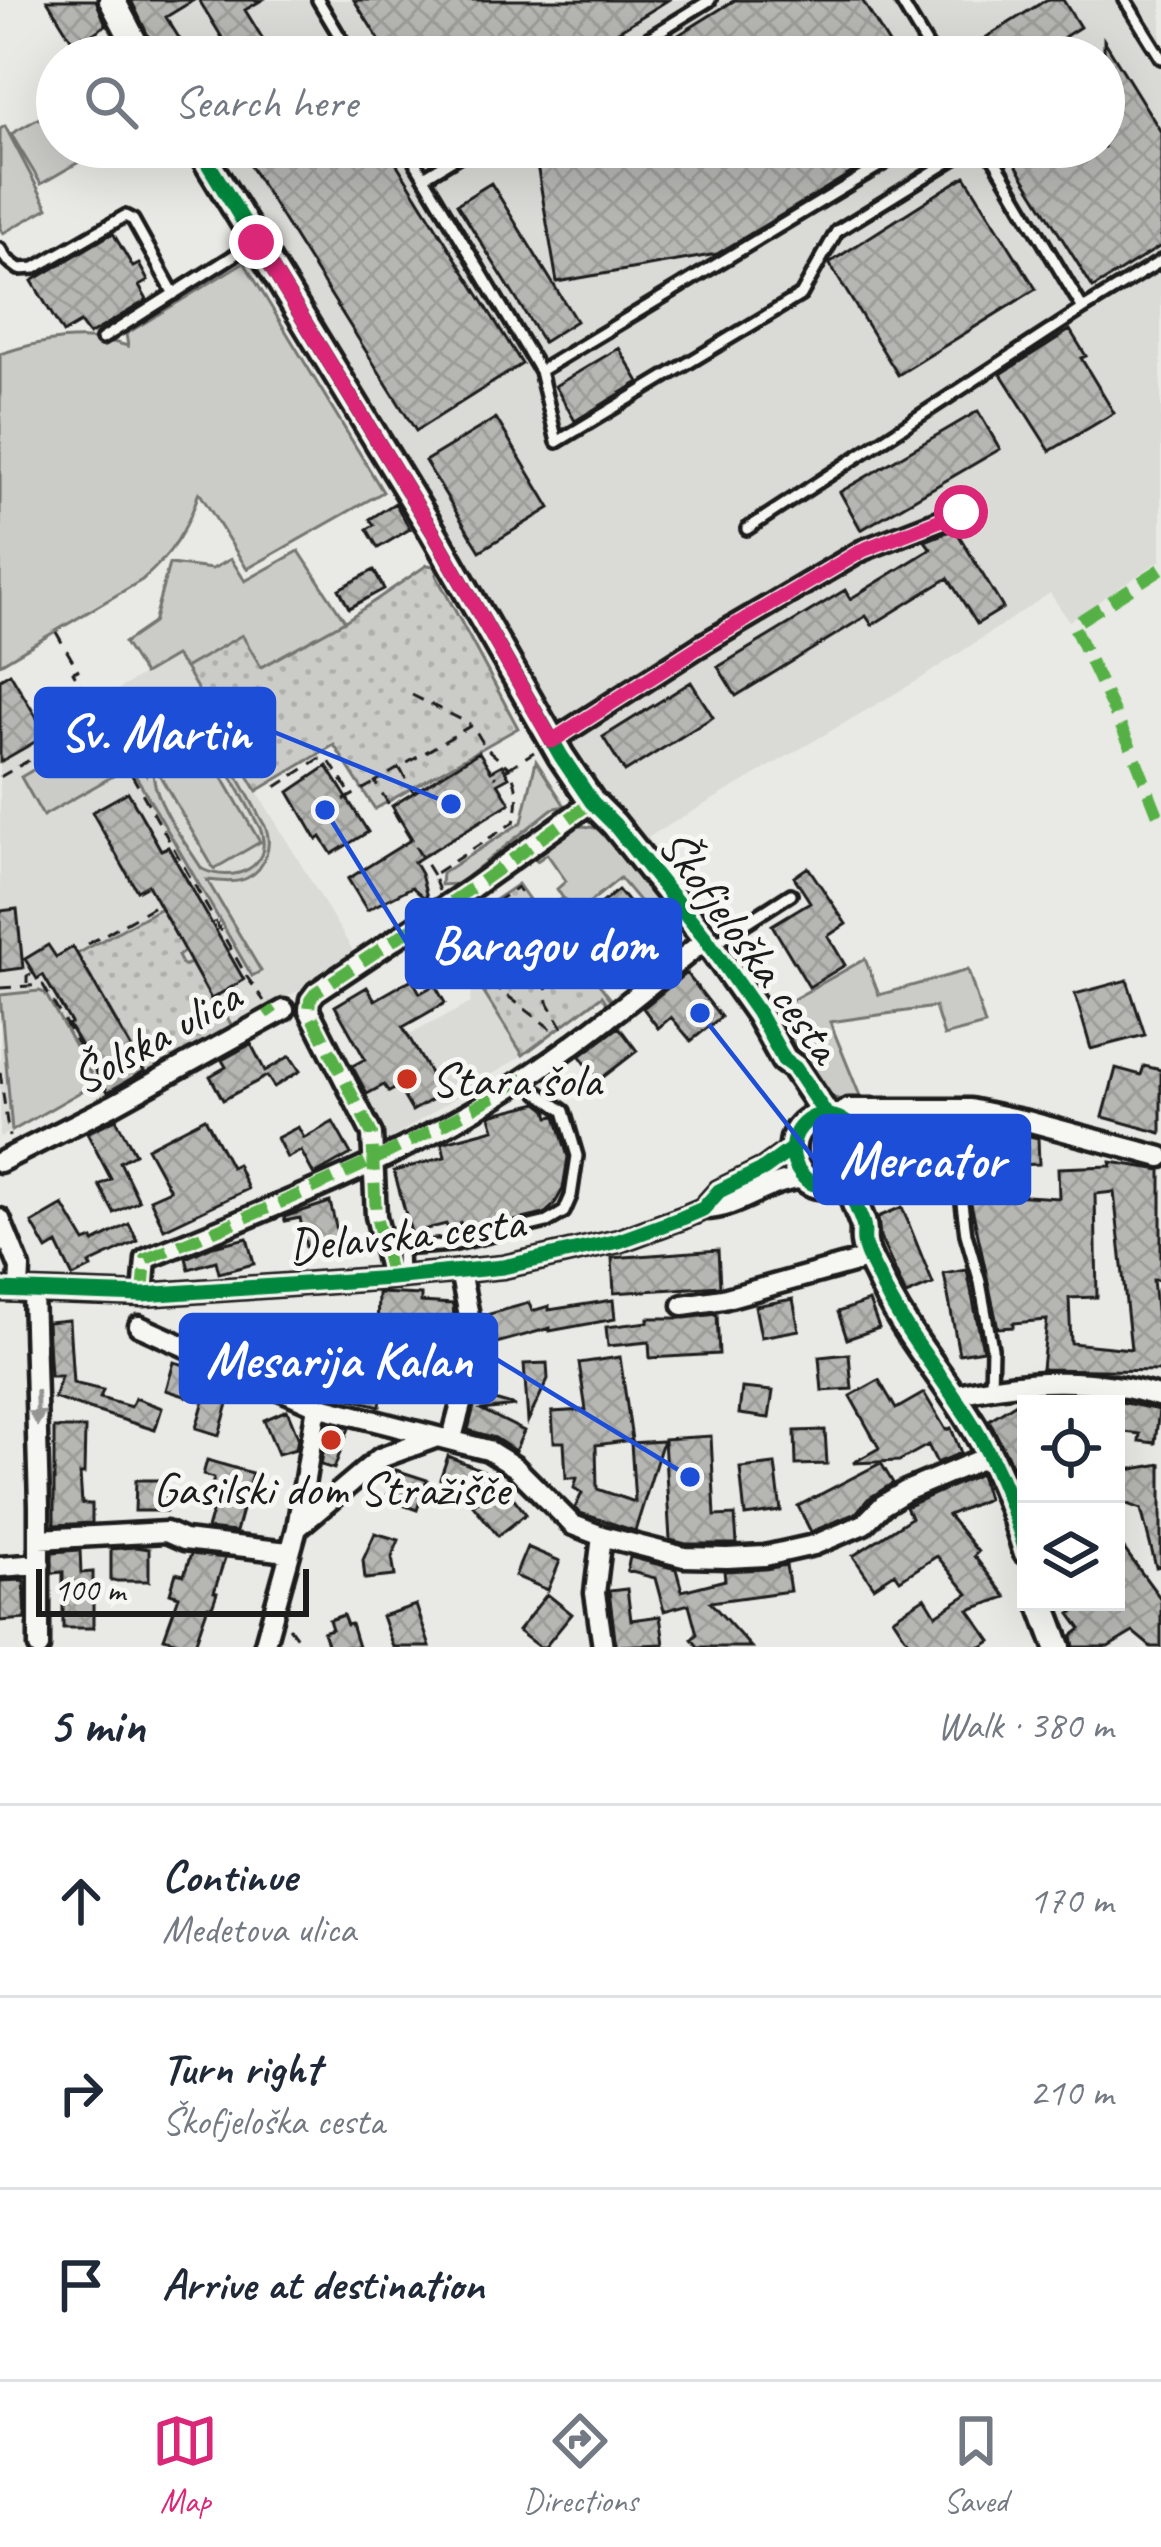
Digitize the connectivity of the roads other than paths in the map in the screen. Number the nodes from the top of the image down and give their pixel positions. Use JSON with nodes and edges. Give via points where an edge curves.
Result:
{"nodes":[{"id":1,"x":112,"y":0,"type":"edge"},
{"id":2,"x":317,"y":0,"type":"edge"},
{"id":3,"x":710,"y":0,"type":"edge"},
{"id":4,"x":900,"y":0,"type":"edge"},
{"id":5,"x":1125,"y":0,"type":"edge"},
{"id":6,"x":131,"y":36,"type":"edge"},
{"id":7,"x":339,"y":36,"type":"edge"},
{"id":8,"x":652,"y":36,"type":"edge"},
{"id":9,"x":921,"y":36,"type":"edge"},
{"id":10,"x":1161,"y":58,"type":"edge"},
{"id":11,"x":211,"y":168,"type":"edge"},
{"id":12,"x":419,"y":168,"type":"edge"},
{"id":13,"x":439,"y":168,"type":"edge"},
{"id":14,"x":876,"y":168,"type":"edge"},
{"id":15,"x":939,"y":168,"type":"edge"},
{"id":16,"x":999,"y":168,"type":"edge"},
{"id":17,"x":424,"y":177,"type":"junction"},
{"id":18,"x":256,"y":242,"type":"junction"},
{"id":19,"x":0,"y":249,"type":"edge"},
{"id":20,"x":1161,"y":261,"type":"edge"},
{"id":21,"x":174,"y":294,"type":"junction"},
{"id":22,"x":1083,"y":309,"type":"junction"},
{"id":23,"x":102,"y":339,"type":"dead end"},
{"id":24,"x":540,"y":370,"type":"junction"},
{"id":25,"x":961,"y":512,"type":"dead end"},
{"id":26,"x":747,"y":529,"type":"dead end"},
{"id":27,"x":544,"y":746,"type":"junction"},
{"id":28,"x":592,"y":802,"type":"junction"},
{"id":29,"x":791,"y":894,"type":"dead end"},
{"id":30,"x":709,"y":943,"type":"junction"},
{"id":31,"x":276,"y":1009,"type":"road end"},
{"id":32,"x":784,"y":1060,"type":"junction"},
{"id":33,"x":536,"y":1083,"type":"junction"},
{"id":34,"x":970,"y":1109,"type":"junction"},
{"id":35,"x":830,"y":1116,"type":"junction"},
{"id":36,"x":796,"y":1138,"type":"junction"},
{"id":37,"x":1161,"y":1157,"type":"edge"},
{"id":38,"x":6,"y":1159,"type":"edge"},
{"id":39,"x":374,"y":1161,"type":"junction"},
{"id":40,"x":850,"y":1167,"type":"junction"},
{"id":41,"x":810,"y":1182,"type":"junction"},
{"id":42,"x":703,"y":1209,"type":"junction"},
{"id":43,"x":0,"y":1219,"type":"edge"},
{"id":44,"x":867,"y":1251,"type":"junction"},
{"id":45,"x":460,"y":1272,"type":"junction"},
{"id":46,"x":396,"y":1278,"type":"junction"},
{"id":47,"x":17,"y":1290,"type":"edge"},
{"id":48,"x":143,"y":1295,"type":"junction"},
{"id":49,"x":682,"y":1305,"type":"dead end"},
{"id":50,"x":139,"y":1326,"type":"dead end"},
{"id":51,"x":991,"y":1387,"type":"junction"},
{"id":52,"x":954,"y":1395,"type":"junction"},
{"id":53,"x":1161,"y":1397,"type":"edge"},
{"id":54,"x":317,"y":1406,"type":"junction"},
{"id":55,"x":445,"y":1438,"type":"junction"},
{"id":56,"x":989,"y":1456,"type":"junction"},
{"id":57,"x":1017,"y":1525,"type":"edge"},
{"id":58,"x":297,"y":1528,"type":"junction"},
{"id":59,"x":602,"y":1536,"type":"junction"},
{"id":60,"x":39,"y":1539,"type":"junction"},
{"id":61,"x":288,"y":1552,"type":"junction"},
{"id":62,"x":40,"y":1564,"type":"junction"},
{"id":63,"x":0,"y":1568,"type":"edge"},
{"id":64,"x":1044,"y":1611,"type":"edge"},
{"id":65,"x":39,"y":1647,"type":"edge"},
{"id":66,"x":264,"y":1647,"type":"edge"},
{"id":67,"x":603,"y":1647,"type":"edge"},
{"id":68,"x":1058,"y":1647,"type":"edge"}],
"edges":[{"from":1,"to":6,"type":"street"},
{"from":2,"to":7,"type":"lane"},
{"from":3,"to":8,"type":"lane"},
{"from":4,"to":9,"type":"lane"},
{"from":5,"to":10,"type":"lane"},
{"from":11,"to":18,"type":"street","name":"Škofjeloška cesta"},
{"from":12,"to":17,"type":"lane"},
{"from":13,"to":17,"type":"lane"},
{"from":14,"to":24,"type":"lane"},
{"from":15,"to":24,"type":"lane","via":[[838,231],[801,295],[557,442]]},
{"from":16,"to":22,"type":"lane"},
{"from":17,"to":24,"type":"lane"},
{"from":18,"to":21,"type":"lane"},
{"from":18,"to":27,"type":"street","name":"Škofjeloška cesta","via":[[433,532]]},
{"from":19,"to":21,"type":"lane","via":[[19,269],[35,268],[125,217]]},
{"from":20,"to":22,"type":"lane"},
{"from":21,"to":23,"type":"lane"},
{"from":22,"to":26,"type":"lane"},
{"from":25,"to":27,"type":"street","via":[[863,550]]},
{"from":27,"to":28,"type":"street","name":"Škofjeloška cesta"},
{"from":28,"to":30,"type":"street","name":"Škofjeloška cesta"},
{"from":28,"to":39,"type":"street","via":[[310,1000],[373,1134]]},
{"from":29,"to":30,"type":"lane"},
{"from":30,"to":32,"type":"street","name":"Škofjeloška cesta"},
{"from":30,"to":33,"type":"street"},
{"from":31,"to":38,"type":"street","name":"Šolska ulica"},
{"from":32,"to":35,"type":"street","name":"Škofjeloška cesta"},
{"from":32,"to":36,"type":"street","name":"Škofjeloška cesta"},
{"from":33,"to":39,"type":"street"},
{"from":33,"to":46,"type":"lane","via":[[564,1111],[577,1156],[564,1212],[452,1245],[401,1249]]},
{"from":34,"to":35,"type":"street","via":[[848,1109]]},
{"from":34,"to":37,"type":"street"},
{"from":34,"to":51,"type":"lane","via":[[962,1203],[992,1348]]},
{"from":35,"to":36,"type":"street","via":[[807,1121]]},
{"from":35,"to":40,"type":"street","via":[[851,1130]]},
{"from":36,"to":41,"type":"street","via":[[797,1171]]},
{"from":36,"to":42,"type":"street","name":"Delavska cesta"},
{"from":39,"to":46,"type":"street","via":[[376,1216]]},
{"from":39,"to":48,"type":"street","via":[[146,1259]]},
{"from":40,"to":41,"type":"street","via":[[830,1184]]},
{"from":40,"to":44,"type":"street"},
{"from":41,"to":42,"type":"street","name":"Delavska cesta","via":[[791,1179]]},
{"from":41,"to":44,"type":"street"},
{"from":42,"to":45,"type":"street","name":"Delavska cesta","via":[[606,1244]]},
{"from":43,"to":47,"type":"street","via":[[20,1268]]},
{"from":44,"to":49,"type":"street"},
{"from":44,"to":52,"type":"street","via":[[904,1327]]},
{"from":45,"to":46,"type":"street","name":"Delavska cesta"},
{"from":45,"to":55,"type":"street","via":[[476,1349]]},
{"from":46,"to":48,"type":"street","name":"Delavska cesta"},
{"from":47,"to":48,"type":"street","name":"Delavska cesta"},
{"from":47,"to":60,"type":"street","one_way":true},
{"from":50,"to":54,"type":"street"},
{"from":51,"to":52,"type":"street"},
{"from":51,"to":53,"type":"street","via":[[1060,1379]]},
{"from":52,"to":56,"type":"street"},
{"from":54,"to":55,"type":"street"},
{"from":54,"to":58,"type":"street"},
{"from":55,"to":58,"type":"street","via":[[380,1458]]},
{"from":55,"to":59,"type":"street","via":[[488,1450],[573,1525]]},
{"from":56,"to":57,"type":"street"},
{"from":56,"to":59,"type":"street","via":[[906,1491],[864,1523],[765,1556],[684,1557]]},
{"from":58,"to":61,"type":"street"},
{"from":59,"to":67,"type":"street","via":[[595,1593]]},
{"from":60,"to":61,"type":"street","via":[[166,1532]]},
{"from":60,"to":62,"type":"street"},
{"from":61,"to":66,"type":"street"},
{"from":62,"to":63,"type":"street"},
{"from":62,"to":65,"type":"street"},
{"from":64,"to":68,"type":"street"}]}
